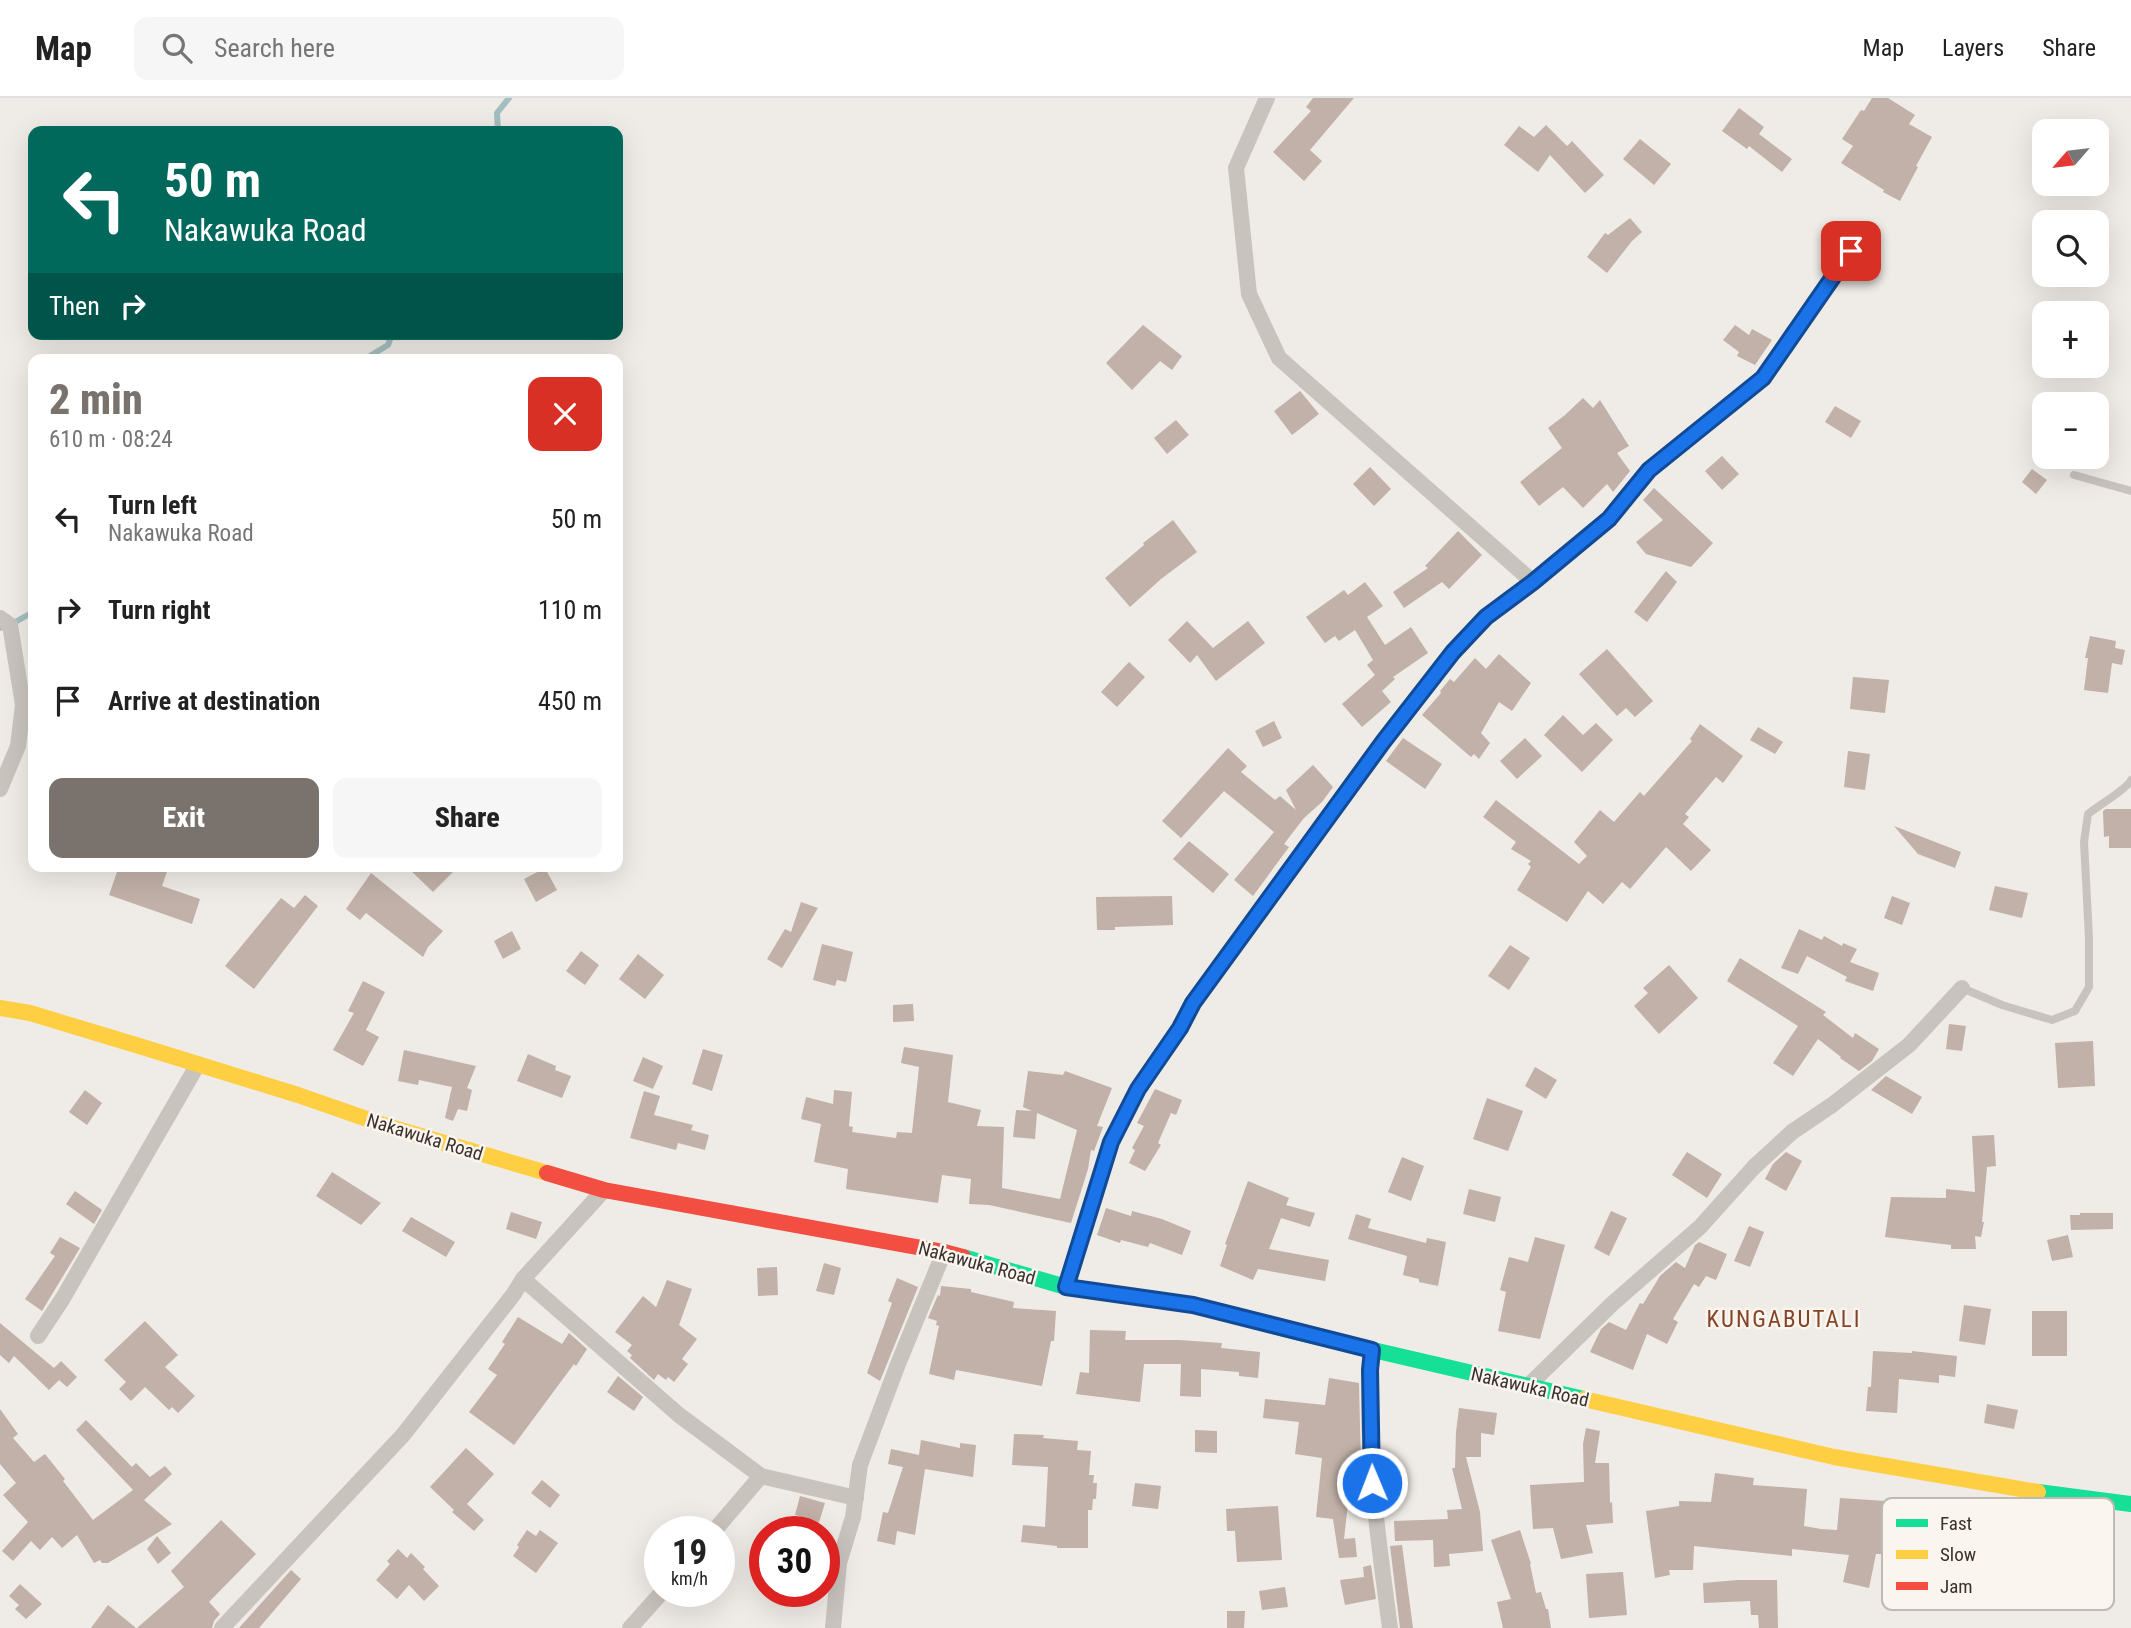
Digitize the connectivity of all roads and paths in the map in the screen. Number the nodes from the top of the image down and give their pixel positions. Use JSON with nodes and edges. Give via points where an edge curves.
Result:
{"nodes":[{"id":1,"x":1267,"y":98,"type":"edge"},
{"id":2,"x":1851,"y":251,"type":"dead end"},
{"id":3,"x":2074,"y":475,"type":"dead end"},
{"id":4,"x":2131,"y":491,"type":"edge"},
{"id":5,"x":1533,"y":582,"type":"junction"},
{"id":6,"x":0,"y":618,"type":"edge"},
{"id":7,"x":2131,"y":780,"type":"edge"},
{"id":8,"x":0,"y":789,"type":"edge"},
{"id":9,"x":1962,"y":988,"type":"joint"},
{"id":10,"x":0,"y":1008,"type":"edge"},
{"id":11,"x":198,"y":1064,"type":"junction"},
{"id":12,"x":604,"y":1190,"type":"junction"},
{"id":13,"x":944,"y":1252,"type":"junction"},
{"id":14,"x":523,"y":1279,"type":"junction"},
{"id":15,"x":1066,"y":1287,"type":"junction"},
{"id":16,"x":38,"y":1336,"type":"dead end"},
{"id":17,"x":1372,"y":1350,"type":"junction"},
{"id":18,"x":1529,"y":1385,"type":"junction"},
{"id":19,"x":761,"y":1476,"type":"junction"},
{"id":20,"x":856,"y":1498,"type":"junction"},
{"id":21,"x":2076,"y":1498,"type":"edge"},
{"id":22,"x":727,"y":1516,"type":"edge"},
{"id":23,"x":649,"y":1607,"type":"edge"},
{"id":24,"x":222,"y":1628,"type":"edge"},
{"id":25,"x":631,"y":1628,"type":"edge"},
{"id":26,"x":833,"y":1628,"type":"edge"},
{"id":27,"x":1390,"y":1628,"type":"edge"}],
"edges":[{"from":1,"to":5,"type":"street","via":[[1236,168],[1249,294],[1279,358]]},
{"from":2,"to":5,"type":"main road","via":[[1763,378],[1649,470],[1609,519]]},
{"from":3,"to":4,"type":"lane"},
{"from":5,"to":15,"type":"main road","via":[[1486,617],[1453,652],[1193,1003],[1138,1089],[1111,1142]]},
{"from":6,"to":8,"type":"street","via":[[10,625],[23,705],[18,746]]},
{"from":7,"to":9,"type":"lane","via":[[2128,787],[2088,814],[2084,842],[2089,987],[2075,1011],[2052,1020]]},
{"from":9,"to":18,"type":"street","via":[[1909,1045],[1792,1132],[1700,1227]]},
{"from":10,"to":11,"type":"main road","name":"Nakawuka Road"},
{"from":11,"to":12,"type":"main road","name":"Nakawuka Road"},
{"from":11,"to":16,"type":"street"},
{"from":12,"to":13,"type":"main road","name":"Nakawuka Road"},
{"from":12,"to":14,"type":"street"},
{"from":13,"to":15,"type":"main road","name":"Nakawuka Road"},
{"from":13,"to":20,"type":"street","via":[[860,1465]]},
{"from":14,"to":19,"type":"street","via":[[679,1415]]},
{"from":14,"to":24,"type":"street","via":[[403,1435]]},
{"from":15,"to":17,"type":"main road","name":"Nakawuka Road","via":[[1193,1305]]},
{"from":17,"to":18,"type":"main road","name":"Nakawuka Road"},
{"from":17,"to":27,"type":"street","via":[[1372,1483]]},
{"from":18,"to":21,"type":"main road","name":"Nakawuka Road","via":[[1834,1457]]},
{"from":19,"to":20,"type":"street"},
{"from":19,"to":22,"type":"street"},
{"from":20,"to":26,"type":"street","via":[[839,1563]]},
{"from":23,"to":25,"type":"street"}]}
